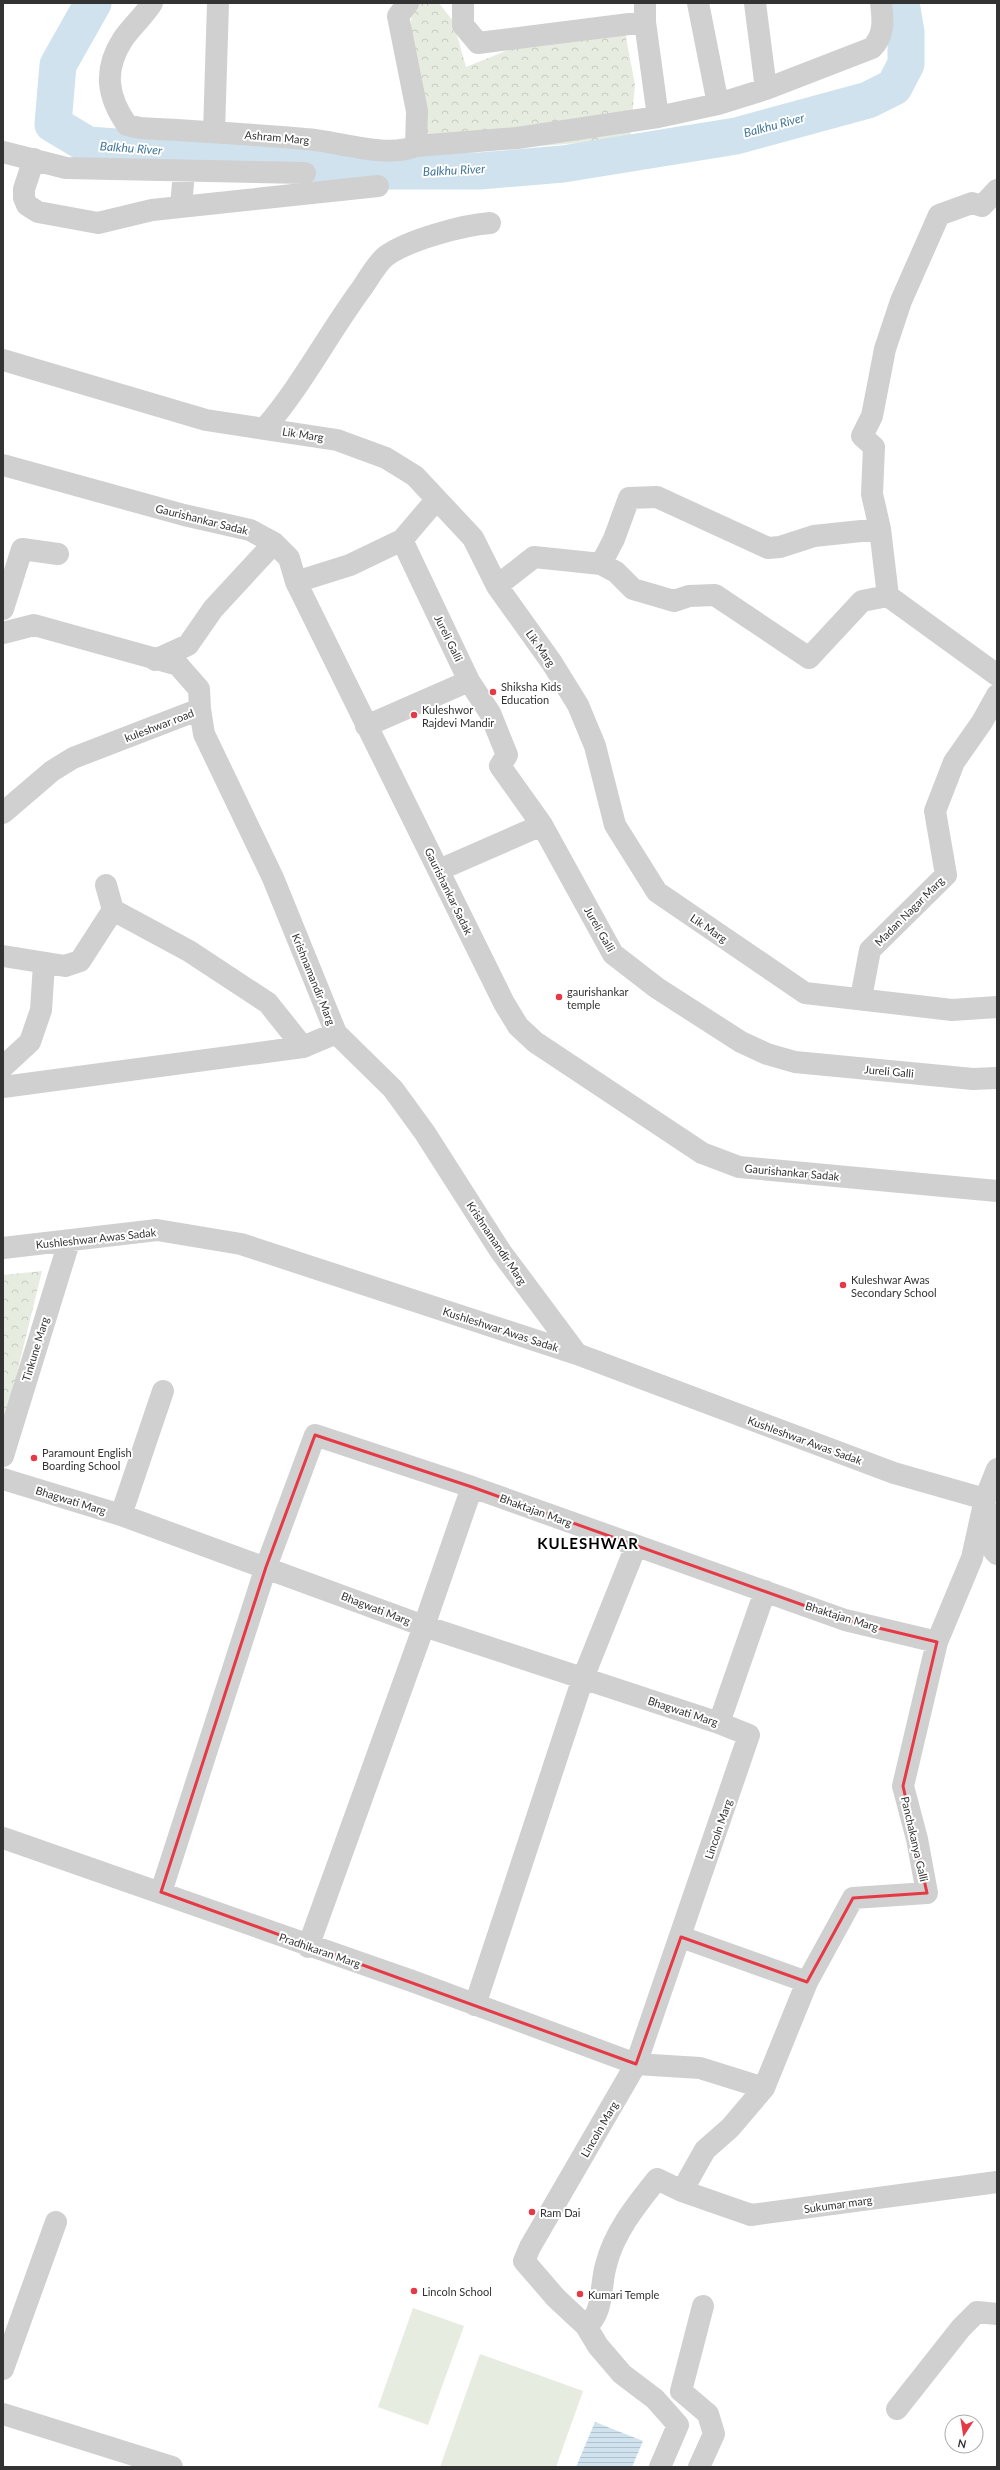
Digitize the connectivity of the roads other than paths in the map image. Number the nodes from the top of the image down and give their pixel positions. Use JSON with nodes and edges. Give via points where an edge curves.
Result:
{"nodes":[{"id":1,"x":152,"y":3,"type":"edge"},
{"id":2,"x":218,"y":3,"type":"edge"},
{"id":3,"x":408,"y":3,"type":"edge"},
{"id":4,"x":463,"y":3,"type":"edge"},
{"id":5,"x":698,"y":3,"type":"edge"},
{"id":6,"x":755,"y":3,"type":"edge"},
{"id":7,"x":881,"y":3,"type":"edge"},
{"id":8,"x":645,"y":13,"type":"edge"},
{"id":9,"x":766,"y":89,"type":"junction"},
{"id":10,"x":718,"y":104,"type":"junction"},
{"id":11,"x":658,"y":117,"type":"junction"},
{"id":12,"x":214,"y":132,"type":"junction"},
{"id":13,"x":416,"y":146,"type":"junction"},
{"id":14,"x":3,"y":152,"type":"edge"},
{"id":15,"x":34,"y":160,"type":"junction"},
{"id":16,"x":184,"y":171,"type":"junction"},
{"id":17,"x":282,"y":173,"type":"junction"},
{"id":18,"x":305,"y":173,"type":"dead end"},
{"id":19,"x":378,"y":186,"type":"dead end"},
{"id":20,"x":997,"y":190,"type":"edge"},
{"id":21,"x":284,"y":196,"type":"junction"},
{"id":22,"x":180,"y":207,"type":"junction"},
{"id":23,"x":490,"y":223,"type":"dead end"},
{"id":24,"x":3,"y":360,"type":"edge"},
{"id":25,"x":265,"y":428,"type":"junction"},
{"id":26,"x":3,"y":465,"type":"edge"},
{"id":27,"x":436,"y":500,"type":"junction"},
{"id":28,"x":880,"y":529,"type":"junction"},
{"id":29,"x":402,"y":540,"type":"junction"},
{"id":30,"x":274,"y":543,"type":"junction"},
{"id":31,"x":58,"y":554,"type":"dead end"},
{"id":32,"x":601,"y":564,"type":"junction"},
{"id":33,"x":296,"y":582,"type":"junction"},
{"id":34,"x":497,"y":586,"type":"junction"},
{"id":35,"x":888,"y":596,"type":"junction"},
{"id":36,"x":3,"y":609,"type":"edge"},
{"id":37,"x":3,"y":633,"type":"edge"},
{"id":38,"x":155,"y":660,"type":"junction"},
{"id":39,"x":997,"y":675,"type":"edge"},
{"id":40,"x":469,"y":681,"type":"junction"},
{"id":41,"x":997,"y":695,"type":"edge"},
{"id":42,"x":200,"y":709,"type":"junction"},
{"id":43,"x":366,"y":726,"type":"junction"},
{"id":44,"x":3,"y":813,"type":"edge"},
{"id":45,"x":542,"y":824,"type":"junction"},
{"id":46,"x":439,"y":870,"type":"junction"},
{"id":47,"x":106,"y":885,"type":"dead end"},
{"id":48,"x":113,"y":910,"type":"junction"},
{"id":49,"x":3,"y":956,"type":"edge"},
{"id":50,"x":44,"y":964,"type":"junction"},
{"id":51,"x":861,"y":998,"type":"junction"},
{"id":52,"x":997,"y":1007,"type":"edge"},
{"id":53,"x":336,"y":1033,"type":"junction"},
{"id":54,"x":303,"y":1047,"type":"junction"},
{"id":55,"x":3,"y":1067,"type":"edge"},
{"id":56,"x":997,"y":1078,"type":"edge"},
{"id":57,"x":3,"y":1086,"type":"edge"},
{"id":58,"x":997,"y":1191,"type":"edge"},
{"id":59,"x":69,"y":1242,"type":"junction"},
{"id":60,"x":3,"y":1248,"type":"edge"},
{"id":61,"x":577,"y":1354,"type":"junction"},
{"id":62,"x":162,"y":1391,"type":"dead end"},
{"id":63,"x":3,"y":1456,"type":"edge"},
{"id":64,"x":997,"y":1469,"type":"edge"},
{"id":65,"x":3,"y":1479,"type":"edge"},
{"id":66,"x":472,"y":1487,"type":"junction"},
{"id":67,"x":985,"y":1499,"type":"junction"},
{"id":68,"x":121,"y":1515,"type":"junction"},
{"id":69,"x":636,"y":1546,"type":"junction"},
{"id":70,"x":997,"y":1554,"type":"edge"},
{"id":71,"x":266,"y":1567,"type":"junction"},
{"id":72,"x":765,"y":1591,"type":"junction"},
{"id":73,"x":424,"y":1626,"type":"junction"},
{"id":74,"x":937,"y":1642,"type":"junction"},
{"id":75,"x":583,"y":1678,"type":"junction"},
{"id":76,"x":719,"y":1723,"type":"junction"},
{"id":77,"x":749,"y":1735,"type":"joint"},
{"id":78,"x":3,"y":1838,"type":"edge"},
{"id":79,"x":161,"y":1892,"type":"junction"},
{"id":80,"x":681,"y":1937,"type":"junction"},
{"id":81,"x":308,"y":1946,"type":"junction"},
{"id":82,"x":807,"y":1982,"type":"junction"},
{"id":83,"x":475,"y":2005,"type":"junction"},
{"id":84,"x":636,"y":2064,"type":"junction"},
{"id":85,"x":764,"y":2088,"type":"junction"},
{"id":86,"x":997,"y":2182,"type":"edge"},
{"id":87,"x":682,"y":2191,"type":"junction"},
{"id":88,"x":56,"y":2222,"type":"dead end"},
{"id":89,"x":704,"y":2306,"type":"dead end"},
{"id":90,"x":997,"y":2314,"type":"edge"},
{"id":91,"x":586,"y":2326,"type":"junction"},
{"id":92,"x":3,"y":2369,"type":"edge"},
{"id":93,"x":897,"y":2410,"type":"dead end"},
{"id":94,"x":3,"y":2414,"type":"edge"},
{"id":95,"x":172,"y":2467,"type":"edge"},
{"id":96,"x":660,"y":2467,"type":"edge"},
{"id":97,"x":700,"y":2467,"type":"edge"}],
"edges":[{"from":1,"to":12,"type":"street","name":"Ashram Marg","via":[[123,40],[110,70],[110,93],[116,109],[127,125]]},
{"from":2,"to":12,"type":"street"},
{"from":3,"to":13,"type":"street","via":[[398,16],[417,111]]},
{"from":4,"to":8,"type":"street","via":[[464,26],[478,43]]},
{"from":5,"to":10,"type":"street"},
{"from":6,"to":9,"type":"street"},
{"from":7,"to":9,"type":"street","name":"Ashram Marg","via":[[883,23],[878,42],[872,48]]},
{"from":8,"to":11,"type":"street"},
{"from":9,"to":10,"type":"street","name":"Ashram Marg"},
{"from":10,"to":11,"type":"street","name":"Ashram Marg"},
{"from":11,"to":13,"type":"street","name":"Ashram Marg","via":[[517,138]]},
{"from":12,"to":13,"type":"street","name":"Ashram Marg","via":[[307,139],[380,150],[406,150]]},
{"from":14,"to":15,"type":"street"},
{"from":15,"to":16,"type":"street","via":[[66,168]]},
{"from":15,"to":22,"type":"street","via":[[24,189],[24,198],[27,206],[38,212],[98,223],[152,210]]},
{"from":16,"to":17,"type":"street"},
{"from":16,"to":22,"type":"street"},
{"from":17,"to":18,"type":"street"},
{"from":17,"to":21,"type":"street"},
{"from":19,"to":21,"type":"street"},
{"from":20,"to":28,"type":"street","via":[[982,206],[972,203],[939,215],[884,350],[872,416],[862,436],[874,447],[872,494]]},
{"from":21,"to":22,"type":"street"},
{"from":23,"to":25,"type":"street","via":[[465,225],[385,256],[284,405]]},
{"from":24,"to":25,"type":"street","name":"Lik Marg","via":[[206,420]]},
{"from":25,"to":27,"type":"street","name":"Lik Marg","via":[[337,440],[386,458],[415,476]]},
{"from":26,"to":30,"type":"street","name":"Gaurishankar Sadak","via":[[184,515],[250,530]]},
{"from":27,"to":29,"type":"street"},
{"from":27,"to":34,"type":"street","name":"Lik Marg","via":[[473,538]]},
{"from":28,"to":32,"type":"street","via":[[814,536],[780,547],[768,548],[657,497],[629,498],[614,539]]},
{"from":28,"to":35,"type":"street"},
{"from":29,"to":33,"type":"street","via":[[350,565]]},
{"from":29,"to":40,"type":"street","name":"Jureli Galli"},
{"from":30,"to":33,"type":"street","name":"Gaurishankar Sadak","via":[[289,558]]},
{"from":30,"to":38,"type":"street","via":[[213,609],[188,645]]},
{"from":31,"to":36,"type":"street","via":[[22,549]]},
{"from":32,"to":34,"type":"street","via":[[534,557]]},
{"from":32,"to":35,"type":"street","via":[[616,572],[633,589],[674,601],[688,596],[715,595],[808,658],[862,601]]},
{"from":33,"to":43,"type":"street","name":"Gaurishankar Sadak"},
{"from":34,"to":51,"type":"street","name":"Lik Marg","via":[[552,663],[578,705],[595,746],[615,825],[657,892],[805,993]]},
{"from":35,"to":39,"type":"street"},
{"from":37,"to":38,"type":"street","name":"kuleshwar road","via":[[34,625]]},
{"from":38,"to":42,"type":"street","name":"kuleshwar road","via":[[178,665],[188,675],[199,689]]},
{"from":40,"to":43,"type":"street"},
{"from":40,"to":45,"type":"street","name":"Jureli Galli","via":[[490,714],[507,755],[500,766]]},
{"from":41,"to":51,"type":"street","name":"Madan Nagar Marg","via":[[954,762],[935,811],[946,875],[870,950]]},
{"from":42,"to":44,"type":"street","name":"kuleshwar road","via":[[73,758],[52,771]]},
{"from":42,"to":53,"type":"street","name":"Krishnamandir Marg","via":[[204,734],[273,878]]},
{"from":43,"to":46,"type":"street","name":"Gaurishankar Sadak"},
{"from":45,"to":46,"type":"street"},
{"from":45,"to":56,"type":"street","name":"Jureli Galli","via":[[613,954],[657,988],[741,1042],[767,1054],[795,1062],[973,1079]]},
{"from":46,"to":58,"type":"street","name":"Gaurishankar Sadak","via":[[504,1003],[518,1026],[535,1042],[702,1153],[739,1167]]},
{"from":47,"to":48,"type":"street"},
{"from":48,"to":50,"type":"street","via":[[80,961],[65,966]]},
{"from":48,"to":54,"type":"street","via":[[189,951],[268,1003]]},
{"from":49,"to":50,"type":"street"},
{"from":50,"to":55,"type":"street","via":[[41,1010],[30,1042]]},
{"from":51,"to":52,"type":"street","name":"Lik Marg","via":[[952,1010]]},
{"from":53,"to":54,"type":"street"},
{"from":53,"to":61,"type":"street","name":"Krishnamandir Marg","via":[[393,1089],[425,1133],[501,1252]]},
{"from":54,"to":57,"type":"street"},
{"from":59,"to":60,"type":"street","name":"Kushleshwar Awas Sadak"},
{"from":59,"to":61,"type":"street","name":"Kushleshwar Awas Sadak","via":[[157,1230],[241,1244]]},
{"from":59,"to":63,"type":"street","name":"Tinkune Marg"},
{"from":61,"to":67,"type":"street","name":"Kushleshwar Awas Sadak","via":[[894,1473]]},
{"from":62,"to":68,"type":"street"},
{"from":64,"to":67,"type":"street","name":"Panchakanya Galli"},
{"from":65,"to":68,"type":"street","name":"Bhagwati Marg"},
{"from":66,"to":69,"type":"street","name":"Bhaktajan Marg"},
{"from":66,"to":71,"type":"street","name":"Bhaktajan Marg","via":[[315,1435]]},
{"from":66,"to":73,"type":"street"},
{"from":67,"to":70,"type":"street","via":[[994,1551]]},
{"from":67,"to":74,"type":"street","name":"Panchakanya Galli","via":[[972,1558]]},
{"from":68,"to":71,"type":"street","name":"Bhagwati Marg"},
{"from":69,"to":72,"type":"street","name":"Bhaktajan Marg"},
{"from":69,"to":75,"type":"street"},
{"from":71,"to":73,"type":"street","name":"Bhagwati Marg"},
{"from":71,"to":79,"type":"street"},
{"from":72,"to":74,"type":"street","name":"Bhaktajan Marg","via":[[845,1620]]},
{"from":72,"to":76,"type":"street"},
{"from":73,"to":75,"type":"street","name":"Bhagwati Marg"},
{"from":73,"to":81,"type":"street"},
{"from":74,"to":82,"type":"street","name":"Panchakanya Galli","via":[[903,1786],[927,1893],[853,1898]]},
{"from":75,"to":76,"type":"street","name":"Bhagwati Marg"},
{"from":75,"to":83,"type":"street"},
{"from":76,"to":77,"type":"street","name":"Bhagwati Marg"},
{"from":77,"to":80,"type":"street","name":"Lincoln Marg"},
{"from":78,"to":79,"type":"street","name":"Pradhikaran Marg"},
{"from":79,"to":81,"type":"street","name":"Pradhikaran Marg"},
{"from":80,"to":82,"type":"street"},
{"from":80,"to":84,"type":"street","name":"Lincoln Marg"},
{"from":81,"to":83,"type":"street","name":"Pradhikaran Marg"},
{"from":82,"to":85,"type":"street","name":"Panchakanya Galli"},
{"from":83,"to":84,"type":"street","name":"Pradhikaran Marg"},
{"from":84,"to":85,"type":"street","name":"Pradhikaran Marg","via":[[700,2068]]},
{"from":84,"to":91,"type":"street","name":"Lincoln Marg","via":[[524,2261],[556,2298]]},
{"from":85,"to":87,"type":"street","name":"Panchakanya Galli","via":[[730,2128],[705,2150]]},
{"from":86,"to":87,"type":"street","name":"Sukumar marg","via":[[752,2215]]},
{"from":87,"to":91,"type":"street","name":"Sukumar marg","via":[[658,2179],[629,2214],[606,2264],[598,2310],[593,2321]]},
{"from":88,"to":92,"type":"street"},
{"from":89,"to":97,"type":"street","via":[[681,2391],[708,2414],[714,2434]]},
{"from":90,"to":93,"type":"street","via":[[977,2312],[961,2328]]},
{"from":91,"to":96,"type":"street","name":"Lincoln Marg","via":[[598,2346],[622,2374],[655,2400],[678,2425]]},
{"from":94,"to":95,"type":"street"}]}
